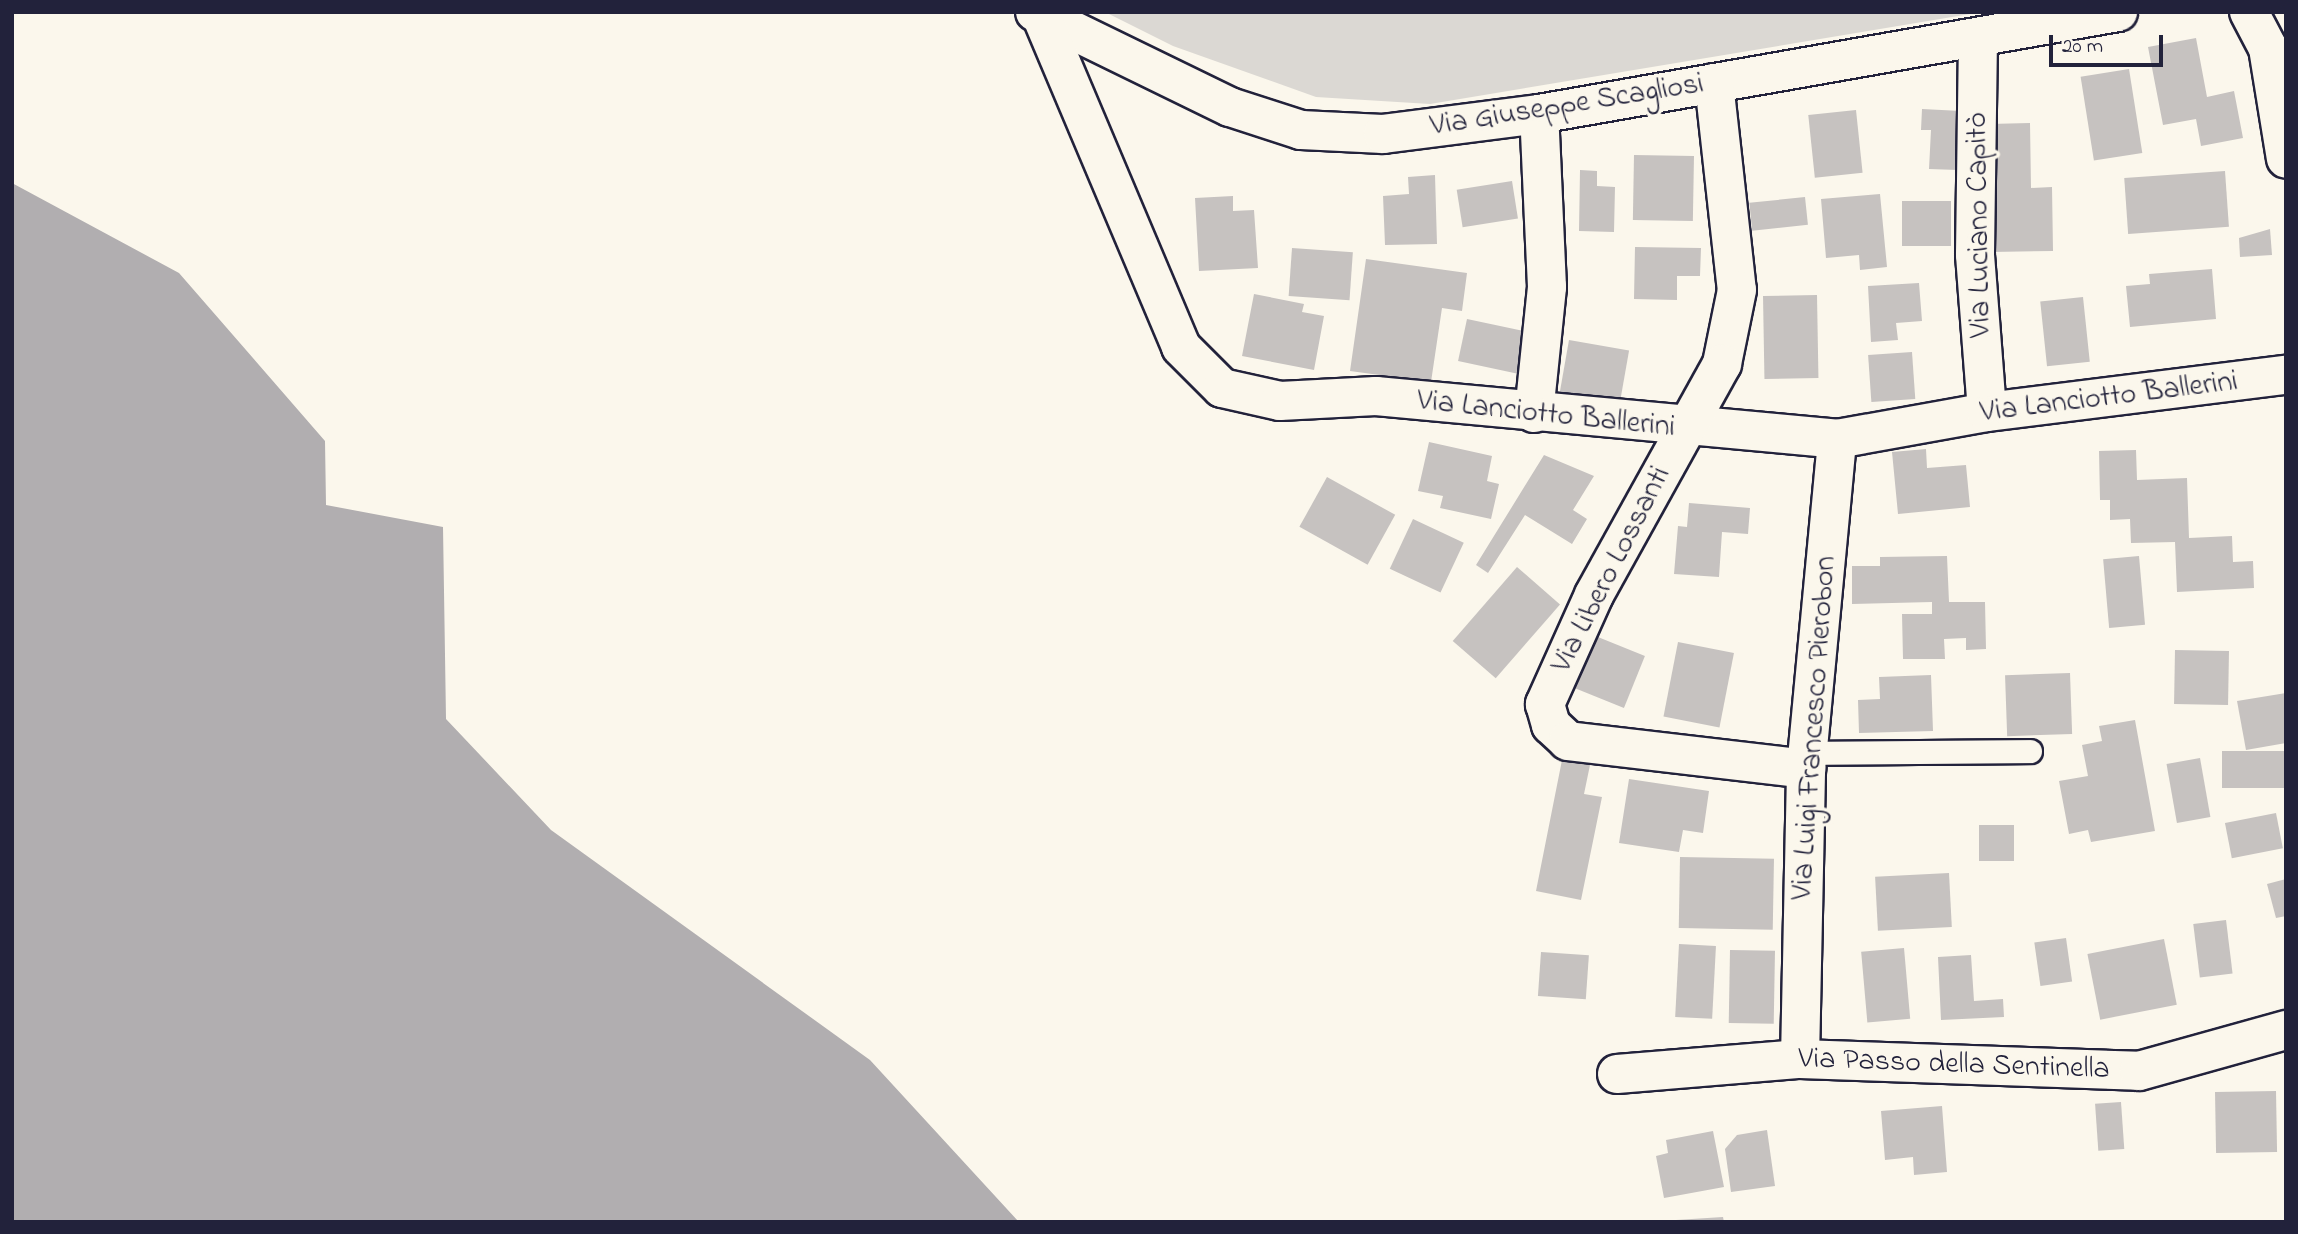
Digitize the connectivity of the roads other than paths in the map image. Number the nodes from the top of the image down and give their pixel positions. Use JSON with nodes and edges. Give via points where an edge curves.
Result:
{"nodes":[{"id":1,"x":2118,"y":12,"type":"edge"},
{"id":2,"x":2249,"y":12,"type":"edge"},
{"id":3,"x":1038,"y":14,"type":"edge"},
{"id":4,"x":1978,"y":38,"type":"junction"},
{"id":5,"x":1714,"y":83,"type":"junction"},
{"id":6,"x":1539,"y":114,"type":"junction"},
{"id":7,"x":2286,"y":159,"type":"edge"},
{"id":8,"x":2286,"y":375,"type":"edge"},
{"id":9,"x":1987,"y":412,"type":"junction"},
{"id":10,"x":1534,"y":413,"type":"junction"},
{"id":11,"x":1683,"y":430,"type":"junction"},
{"id":12,"x":1837,"y":439,"type":"junction"},
{"id":13,"x":2030,"y":751,"type":"dead end"},
{"id":14,"x":1807,"y":761,"type":"junction"},
{"id":15,"x":2286,"y":1030,"type":"edge"},
{"id":16,"x":1800,"y":1059,"type":"junction"},
{"id":17,"x":1617,"y":1074,"type":"dead end"}],
"edges":[{"from":1,"to":4,"type":"street","name":"Via Giuseppe Scagliosi"},
{"from":2,"to":7,"type":"street","via":[[2268,48]]},
{"from":3,"to":6,"type":"street","name":"Via Giuseppe Scagliosi","via":[[1230,107],[1301,130],[1384,134]]},
{"from":3,"to":10,"type":"street","name":"Via Lanciotto Ballerini","via":[[1181,347],[1222,388],[1280,401],[1376,396]]},
{"from":4,"to":5,"type":"street","name":"Via Giuseppe Scagliosi"},
{"from":4,"to":9,"type":"street","name":"Via Luciano Capitò","via":[[1975,255]]},
{"from":5,"to":6,"type":"street","name":"Via Giuseppe Scagliosi"},
{"from":5,"to":11,"type":"street","name":"Via Libero Lossanti","via":[[1737,290],[1722,364]]},
{"from":6,"to":10,"type":"street","via":[[1547,287]]},
{"from":8,"to":9,"type":"street","name":"Via Lanciotto Ballerini"},
{"from":9,"to":12,"type":"street","name":"Via Lanciotto Ballerini"},
{"from":10,"to":11,"type":"street","name":"Via Lanciotto Ballerini"},
{"from":11,"to":12,"type":"street","name":"Via Lanciotto Ballerini"},
{"from":11,"to":14,"type":"street","name":"Via Libero Lossanti","via":[[1594,595],[1545,704],[1551,725],[1568,741]]},
{"from":12,"to":14,"type":"street","name":"Via Luigi Francesco Pierobon"},
{"from":13,"to":14,"type":"lane"},
{"from":14,"to":16,"type":"street","name":"Via Luigi Francesco Pierobon"},
{"from":15,"to":16,"type":"street","name":"Via Passo della Sentinella","via":[[2139,1071]]},
{"from":16,"to":17,"type":"street","name":"Via Passo della Sentinella"}]}
